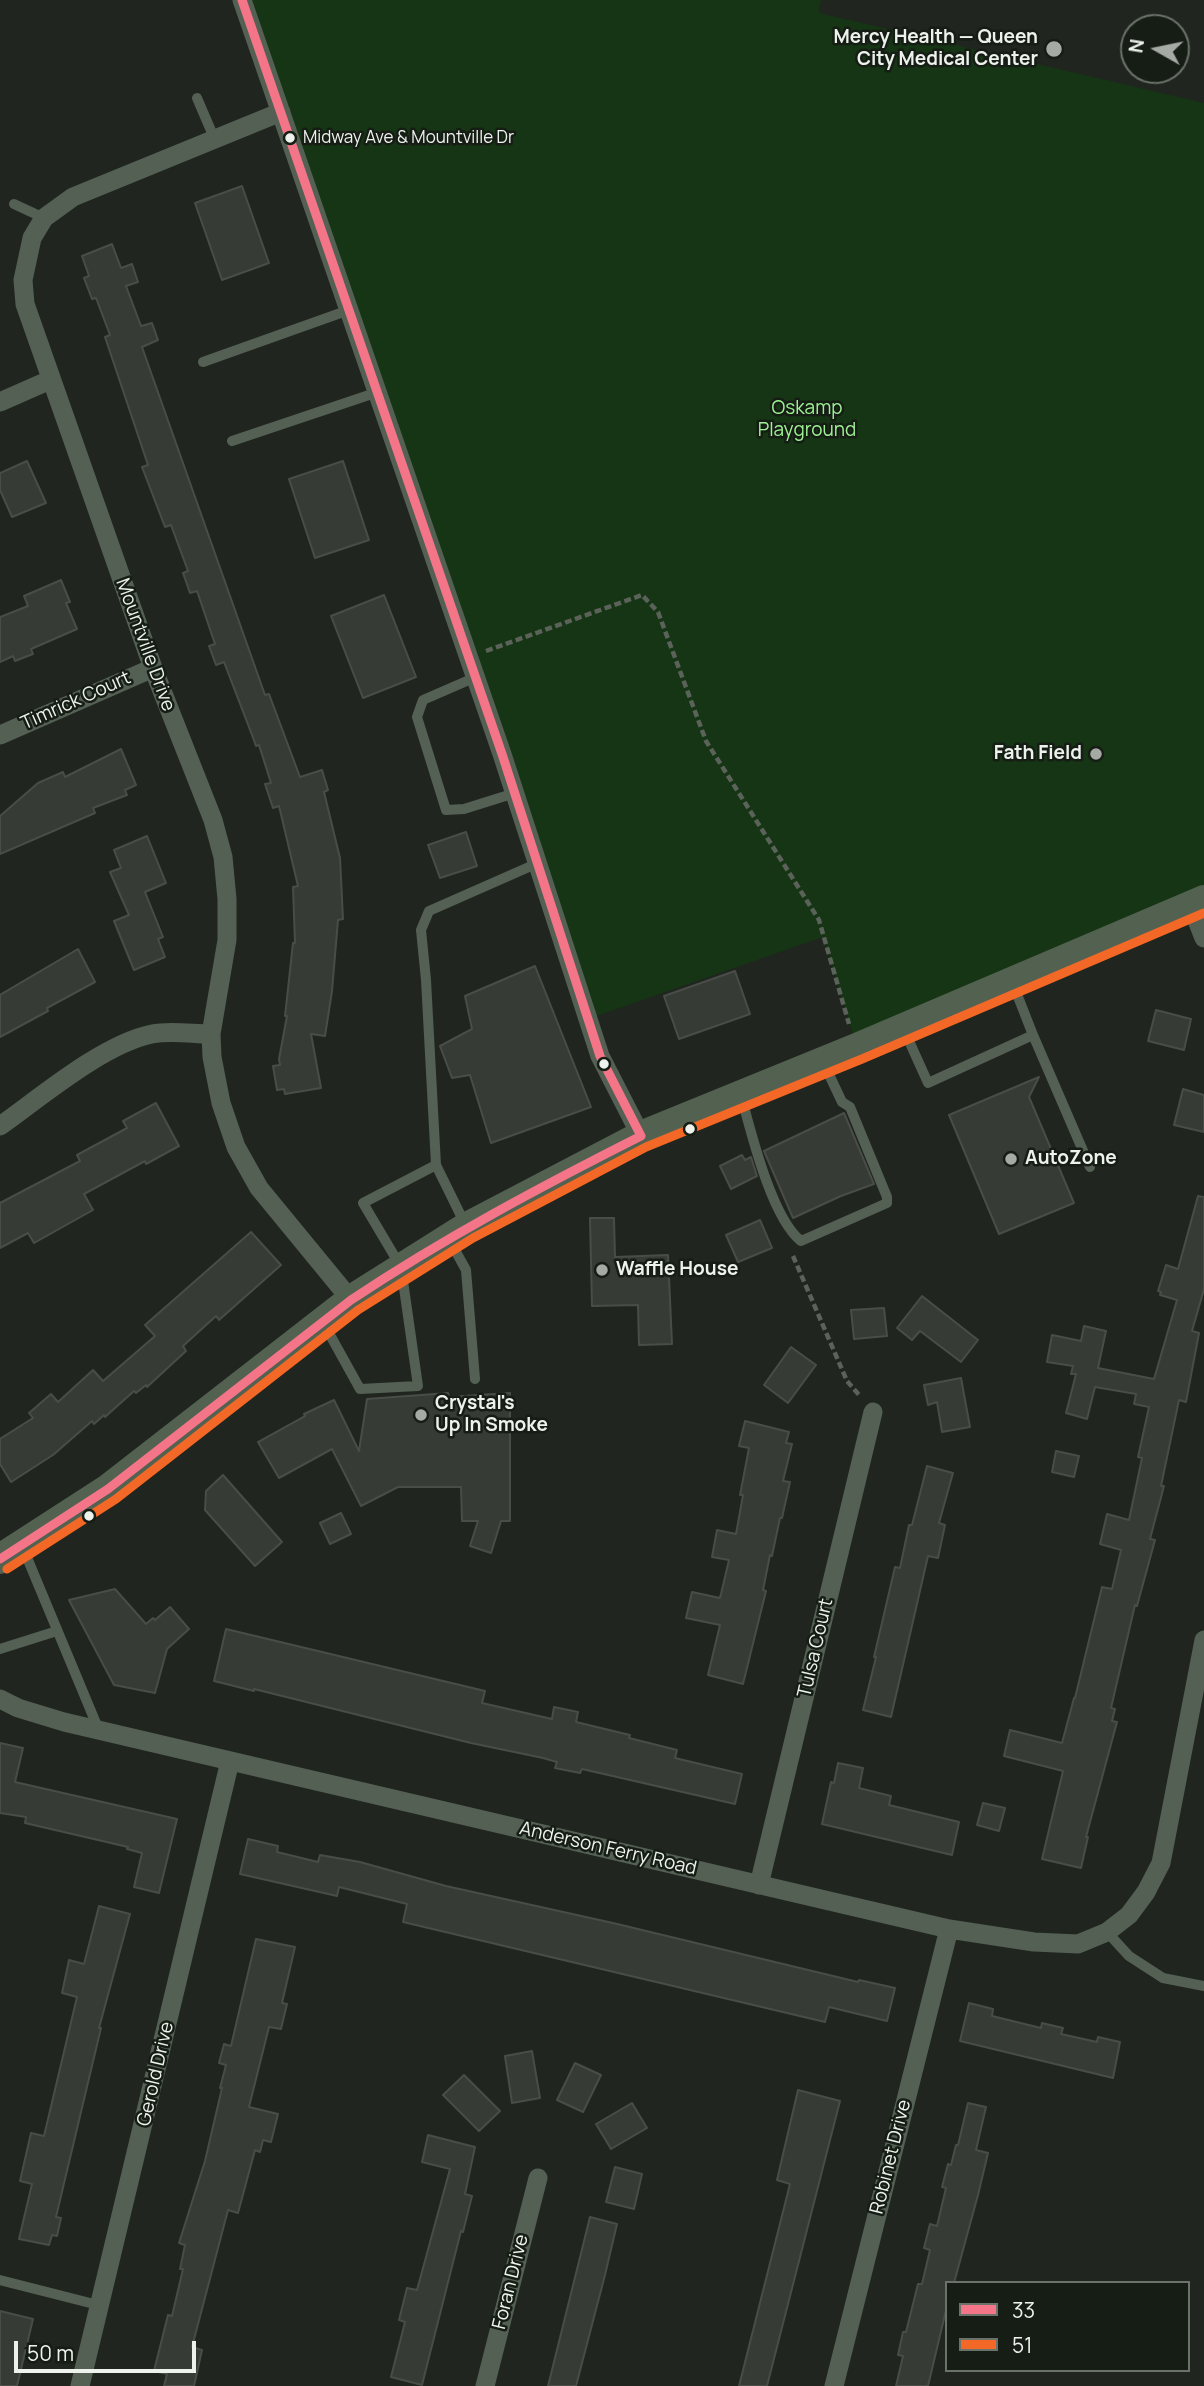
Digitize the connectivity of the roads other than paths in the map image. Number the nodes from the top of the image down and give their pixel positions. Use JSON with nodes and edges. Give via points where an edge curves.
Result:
{"nodes":[{"id":1,"x":242,"y":0,"type":"edge"},
{"id":2,"x":197,"y":98,"type":"dead end"},
{"id":3,"x":281,"y":112,"type":"junction"},
{"id":4,"x":215,"y":140,"type":"junction"},
{"id":5,"x":13,"y":204,"type":"dead end"},
{"id":6,"x":44,"y":218,"type":"junction"},
{"id":7,"x":349,"y":310,"type":"junction"},
{"id":8,"x":204,"y":362,"type":"dead end"},
{"id":9,"x":50,"y":380,"type":"junction"},
{"id":10,"x":377,"y":392,"type":"junction"},
{"id":11,"x":0,"y":402,"type":"edge"},
{"id":12,"x":232,"y":441,"type":"dead end"},
{"id":13,"x":153,"y":668,"type":"junction"},
{"id":14,"x":476,"y":677,"type":"junction"},
{"id":15,"x":0,"y":734,"type":"edge"},
{"id":16,"x":515,"y":793,"type":"junction"},
{"id":17,"x":538,"y":863,"type":"junction"},
{"id":18,"x":1198,"y":902,"type":"edge"},
{"id":19,"x":1204,"y":938,"type":"edge"},
{"id":20,"x":1011,"y":982,"type":"junction"},
{"id":21,"x":904,"y":1028,"type":"junction"},
{"id":22,"x":211,"y":1034,"type":"junction"},
{"id":23,"x":1033,"y":1035,"type":"junction"},
{"id":24,"x":823,"y":1062,"type":"junction"},
{"id":25,"x":741,"y":1095,"type":"junction"},
{"id":26,"x":0,"y":1126,"type":"edge"},
{"id":27,"x":641,"y":1136,"type":"junction"},
{"id":28,"x":436,"y":1165,"type":"junction"},
{"id":29,"x":1090,"y":1167,"type":"dead end"},
{"id":30,"x":457,"y":1233,"type":"junction"},
{"id":31,"x":401,"y":1267,"type":"junction"},
{"id":32,"x":351,"y":1300,"type":"junction"},
{"id":33,"x":323,"y":1322,"type":"junction"},
{"id":34,"x":475,"y":1379,"type":"dead end"},
{"id":35,"x":873,"y":1412,"type":"road end"},
{"id":36,"x":11,"y":1553,"type":"edge"},
{"id":37,"x":57,"y":1631,"type":"junction"},
{"id":38,"x":1204,"y":1640,"type":"edge"},
{"id":39,"x":0,"y":1649,"type":"edge"},
{"id":40,"x":0,"y":1699,"type":"edge"},
{"id":41,"x":98,"y":1729,"type":"junction"},
{"id":42,"x":230,"y":1761,"type":"junction"},
{"id":43,"x":759,"y":1885,"type":"junction"},
{"id":44,"x":949,"y":1929,"type":"junction"},
{"id":45,"x":1107,"y":1932,"type":"junction"},
{"id":46,"x":1204,"y":1986,"type":"edge"},
{"id":47,"x":538,"y":2178,"type":"dead end"},
{"id":48,"x":0,"y":2280,"type":"edge"},
{"id":49,"x":98,"y":2305,"type":"junction"},
{"id":50,"x":80,"y":2386,"type":"edge"},
{"id":51,"x":485,"y":2386,"type":"edge"},
{"id":52,"x":834,"y":2386,"type":"edge"}],
"edges":[{"from":1,"to":3,"type":"street"},
{"from":2,"to":4,"type":"lane"},
{"from":3,"to":4,"type":"street","name":"Mountville Drive"},
{"from":3,"to":7,"type":"street"},
{"from":4,"to":6,"type":"street","name":"Mountville Drive","via":[[73,197]]},
{"from":5,"to":6,"type":"lane"},
{"from":6,"to":9,"type":"street","name":"Mountville Drive","via":[[32,238],[23,280],[25,304]]},
{"from":7,"to":8,"type":"lane"},
{"from":7,"to":10,"type":"street"},
{"from":9,"to":11,"type":"street"},
{"from":9,"to":13,"type":"street","name":"Mountville Drive"},
{"from":10,"to":12,"type":"lane"},
{"from":10,"to":14,"type":"street"},
{"from":13,"to":15,"type":"street","name":"Timrick Court"},
{"from":13,"to":22,"type":"street","name":"Mountville Drive","via":[[223,857],[227,940]]},
{"from":14,"to":16,"type":"street"},
{"from":14,"to":16,"type":"lane","via":[[423,700],[417,717],[446,810]]},
{"from":16,"to":17,"type":"street"},
{"from":17,"to":27,"type":"street","via":[[600,1056]]},
{"from":17,"to":28,"type":"lane","via":[[429,911],[421,930]]},
{"from":18,"to":19,"type":"street"},
{"from":18,"to":20,"type":"main road"},
{"from":20,"to":21,"type":"main road"},
{"from":20,"to":23,"type":"lane"},
{"from":21,"to":23,"type":"lane","via":[[928,1083]]},
{"from":21,"to":24,"type":"main road"},
{"from":22,"to":26,"type":"street","via":[[154,1033],[127,1042]]},
{"from":22,"to":32,"type":"street","name":"Mountville Drive","via":[[221,1103],[236,1147],[259,1188]]},
{"from":23,"to":29,"type":"lane"},
{"from":24,"to":25,"type":"main road"},
{"from":24,"to":25,"type":"lane","via":[[842,1102],[850,1107],[887,1203],[801,1241],[791,1233],[772,1191]]},
{"from":25,"to":27,"type":"main road"},
{"from":27,"to":30,"type":"main road"},
{"from":28,"to":30,"type":"lane"},
{"from":28,"to":31,"type":"lane","via":[[363,1203]]},
{"from":30,"to":31,"type":"main road"},
{"from":30,"to":34,"type":"lane","via":[[466,1270]]},
{"from":31,"to":32,"type":"main road"},
{"from":31,"to":33,"type":"lane","via":[[418,1386],[359,1389]]},
{"from":32,"to":33,"type":"main road"},
{"from":33,"to":36,"type":"main road","via":[[108,1489]]},
{"from":35,"to":43,"type":"street","name":"Tulsa Court"},
{"from":36,"to":37,"type":"lane"},
{"from":37,"to":39,"type":"lane"},
{"from":37,"to":41,"type":"lane"},
{"from":38,"to":45,"type":"street","via":[[1161,1863],[1129,1915]]},
{"from":40,"to":41,"type":"street","name":"Anderson Ferry Road","via":[[30,1712]]},
{"from":41,"to":42,"type":"street","name":"Anderson Ferry Road"},
{"from":42,"to":43,"type":"street","name":"Anderson Ferry Road"},
{"from":42,"to":49,"type":"street","name":"Gerold Drive"},
{"from":43,"to":44,"type":"street","name":"Anderson Ferry Road"},
{"from":44,"to":45,"type":"street","name":"Anderson Ferry Road","via":[[1078,1944]]},
{"from":44,"to":52,"type":"street","name":"Robinet Drive"},
{"from":45,"to":46,"type":"lane","via":[[1129,1956],[1163,1978]]},
{"from":47,"to":51,"type":"street","name":"Foran Drive"},
{"from":48,"to":49,"type":"lane"},
{"from":49,"to":50,"type":"street","name":"Gerold Drive"}]}
